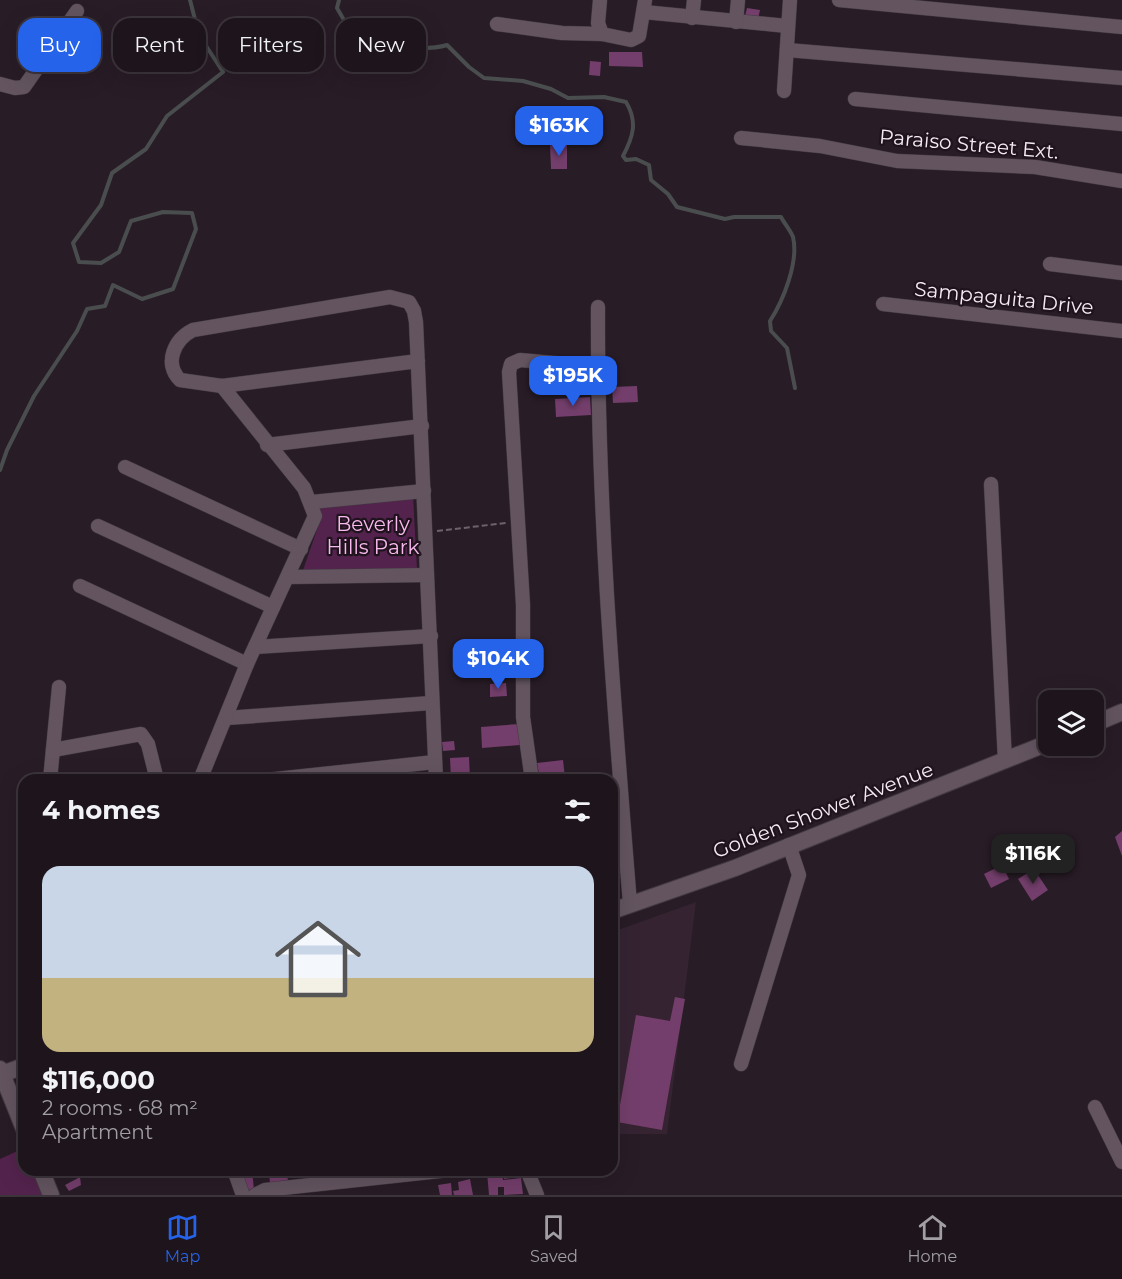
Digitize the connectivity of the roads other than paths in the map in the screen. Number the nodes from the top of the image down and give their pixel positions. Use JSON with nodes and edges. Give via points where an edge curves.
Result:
{"nodes":[{"id":1,"x":600,"y":0,"type":"edge"},
{"id":2,"x":694,"y":0,"type":"edge"},
{"id":3,"x":738,"y":0,"type":"edge"},
{"id":4,"x":790,"y":0,"type":"edge"},
{"id":5,"x":839,"y":0,"type":"edge"},
{"id":6,"x":644,"y":6,"type":"edge"},
{"id":7,"x":77,"y":11,"type":"dead end"},
{"id":8,"x":692,"y":18,"type":"junction"},
{"id":9,"x":736,"y":22,"type":"junction"},
{"id":10,"x":497,"y":24,"type":"dead end"},
{"id":11,"x":787,"y":26,"type":"junction"},
{"id":12,"x":1122,"y":27,"type":"edge"},
{"id":13,"x":602,"y":34,"type":"junction"},
{"id":14,"x":787,"y":50,"type":"junction"},
{"id":15,"x":1122,"y":78,"type":"edge"},
{"id":16,"x":0,"y":84,"type":"edge"},
{"id":17,"x":784,"y":91,"type":"dead end"},
{"id":18,"x":855,"y":99,"type":"dead end"},
{"id":19,"x":1122,"y":124,"type":"edge"},
{"id":20,"x":741,"y":138,"type":"dead end"},
{"id":21,"x":1122,"y":181,"type":"edge"},
{"id":22,"x":1050,"y":264,"type":"dead end"},
{"id":23,"x":1122,"y":273,"type":"edge"},
{"id":24,"x":883,"y":304,"type":"dead end"},
{"id":25,"x":598,"y":307,"type":"dead end"},
{"id":26,"x":1122,"y":331,"type":"edge"},
{"id":27,"x":418,"y":361,"type":"junction"},
{"id":28,"x":598,"y":367,"type":"junction"},
{"id":29,"x":222,"y":386,"type":"junction"},
{"id":30,"x":422,"y":426,"type":"junction"},
{"id":31,"x":267,"y":445,"type":"junction"},
{"id":32,"x":124,"y":467,"type":"dead end"},
{"id":33,"x":991,"y":484,"type":"dead end"},
{"id":34,"x":424,"y":491,"type":"junction"},
{"id":35,"x":312,"y":502,"type":"junction"},
{"id":36,"x":98,"y":526,"type":"dead end"},
{"id":37,"x":301,"y":549,"type":"junction"},
{"id":38,"x":427,"y":575,"type":"junction"},
{"id":39,"x":288,"y":577,"type":"junction"},
{"id":40,"x":81,"y":586,"type":"dead end"},
{"id":41,"x":273,"y":607,"type":"junction"},
{"id":42,"x":430,"y":636,"type":"junction"},
{"id":43,"x":255,"y":647,"type":"junction"},
{"id":44,"x":247,"y":664,"type":"junction"},
{"id":45,"x":59,"y":687,"type":"dead end"},
{"id":46,"x":431,"y":703,"type":"junction"},
{"id":47,"x":1122,"y":713,"type":"edge"},
{"id":48,"x":227,"y":718,"type":"junction"},
{"id":49,"x":1104,"y":720,"type":"edge"},
{"id":50,"x":1038,"y":747,"type":"edge"},
{"id":51,"x":53,"y":750,"type":"junction"},
{"id":52,"x":1005,"y":761,"type":"junction"},
{"id":53,"x":435,"y":762,"type":"junction"},
{"id":54,"x":51,"y":774,"type":"edge"},
{"id":55,"x":156,"y":774,"type":"edge"},
{"id":56,"x":203,"y":774,"type":"edge"},
{"id":57,"x":374,"y":774,"type":"edge"},
{"id":58,"x":436,"y":774,"type":"edge"},
{"id":59,"x":531,"y":774,"type":"edge"},
{"id":60,"x":615,"y":774,"type":"edge"},
{"id":61,"x":618,"y":809,"type":"edge"},
{"id":62,"x":789,"y":845,"type":"junction"},
{"id":63,"x":630,"y":904,"type":"junction"},
{"id":64,"x":618,"y":909,"type":"edge"},
{"id":65,"x":741,"y":1064,"type":"dead end"},
{"id":66,"x":18,"y":1067,"type":"edge"},
{"id":67,"x":1,"y":1071,"type":"edge"},
{"id":68,"x":1095,"y":1107,"type":"dead end"},
{"id":69,"x":18,"y":1113,"type":"edge"},
{"id":70,"x":1122,"y":1162,"type":"edge"},
{"id":71,"x":43,"y":1176,"type":"edge"},
{"id":72,"x":236,"y":1176,"type":"edge"},
{"id":73,"x":393,"y":1176,"type":"edge"},
{"id":74,"x":529,"y":1176,"type":"edge"},
{"id":75,"x":51,"y":1195,"type":"edge"},
{"id":76,"x":243,"y":1195,"type":"edge"},
{"id":77,"x":255,"y":1195,"type":"edge"},
{"id":78,"x":537,"y":1195,"type":"edge"}],
"edges":[{"from":1,"to":13,"type":"street","via":[[598,23]]},
{"from":2,"to":8,"type":"street"},
{"from":3,"to":9,"type":"street"},
{"from":4,"to":11,"type":"street"},
{"from":5,"to":12,"type":"street"},
{"from":6,"to":8,"type":"street"},
{"from":6,"to":13,"type":"street","via":[[636,39]]},
{"from":7,"to":16,"type":"street","via":[[24,87]]},
{"from":8,"to":9,"type":"street"},
{"from":9,"to":11,"type":"street"},
{"from":10,"to":13,"type":"street"},
{"from":11,"to":14,"type":"street"},
{"from":14,"to":15,"type":"street"},
{"from":14,"to":17,"type":"street"},
{"from":18,"to":19,"type":"street"},
{"from":20,"to":21,"type":"street","name":"Paraiso Street Ext.","via":[[820,146],[897,161],[1035,166]]},
{"from":22,"to":23,"type":"street"},
{"from":24,"to":26,"type":"street","name":"Sampaguita Drive"},
{"from":25,"to":28,"type":"street"},
{"from":27,"to":29,"type":"street"},
{"from":27,"to":29,"type":"street","via":[[414,311],[409,302],[390,297],[193,330],[181,336],[172,361],[175,375],[180,380]]},
{"from":27,"to":30,"type":"street"},
{"from":28,"to":59,"type":"street","via":[[531,360],[511,364],[509,391],[523,605],[523,717]]},
{"from":28,"to":60,"type":"street"},
{"from":29,"to":31,"type":"street"},
{"from":30,"to":31,"type":"street"},
{"from":30,"to":34,"type":"street"},
{"from":31,"to":35,"type":"street","via":[[295,475]]},
{"from":32,"to":37,"type":"street"},
{"from":33,"to":52,"type":"street"},
{"from":34,"to":35,"type":"street"},
{"from":34,"to":38,"type":"street"},
{"from":35,"to":37,"type":"street","via":[[315,516]]},
{"from":36,"to":41,"type":"street"},
{"from":37,"to":39,"type":"street"},
{"from":38,"to":39,"type":"street"},
{"from":38,"to":42,"type":"street"},
{"from":39,"to":41,"type":"street"},
{"from":40,"to":44,"type":"street"},
{"from":41,"to":43,"type":"street"},
{"from":42,"to":43,"type":"street"},
{"from":42,"to":46,"type":"street"},
{"from":43,"to":44,"type":"street"},
{"from":44,"to":48,"type":"street"},
{"from":45,"to":51,"type":"street"},
{"from":46,"to":48,"type":"street"},
{"from":46,"to":53,"type":"street"},
{"from":47,"to":49,"type":"street"},
{"from":48,"to":56,"type":"street"},
{"from":50,"to":52,"type":"street","name":"Golden Shower Avenue"},
{"from":51,"to":54,"type":"street"},
{"from":51,"to":55,"type":"street","via":[[141,734],[148,744]]},
{"from":52,"to":62,"type":"street","name":"Golden Shower Avenue"},
{"from":53,"to":57,"type":"street"},
{"from":53,"to":58,"type":"street"},
{"from":61,"to":63,"type":"street"},
{"from":62,"to":63,"type":"street","name":"Golden Shower Avenue"},
{"from":62,"to":65,"type":"street","via":[[799,875]]},
{"from":63,"to":64,"type":"street","name":"Golden Shower Avenue"},
{"from":66,"to":67,"type":"street"},
{"from":67,"to":69,"type":"street"},
{"from":68,"to":70,"type":"street"},
{"from":71,"to":75,"type":"street"},
{"from":72,"to":76,"type":"street"},
{"from":73,"to":77,"type":"street","via":[[265,1190]]},
{"from":74,"to":78,"type":"street"}]}
